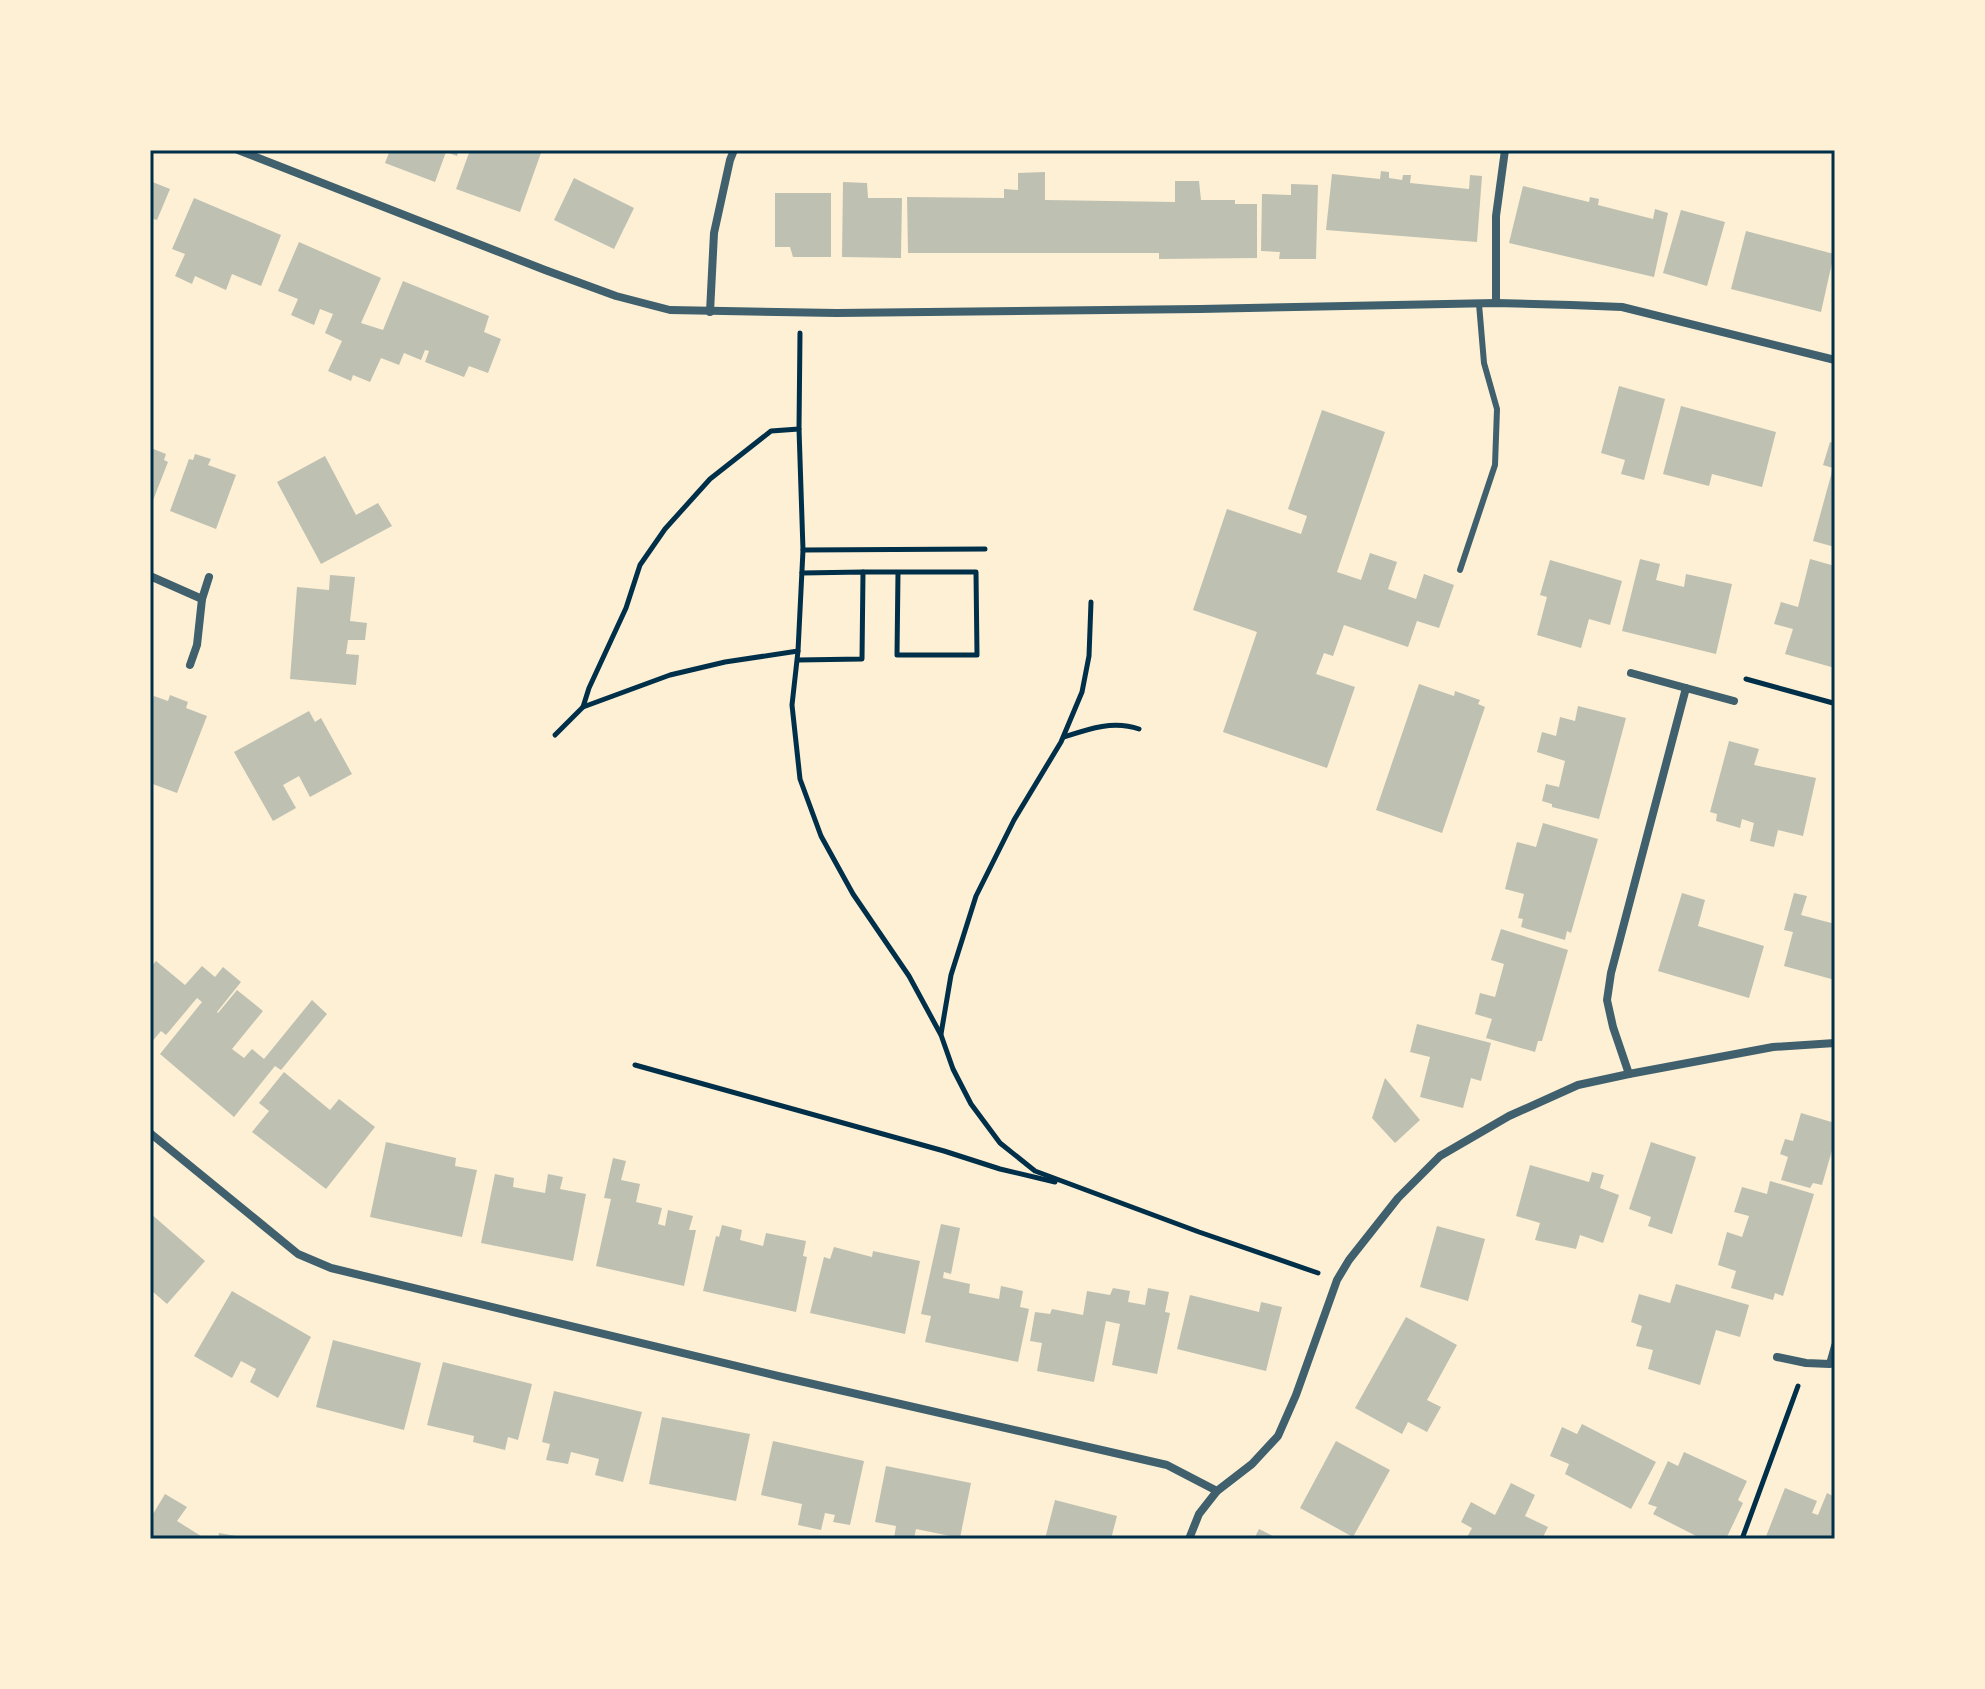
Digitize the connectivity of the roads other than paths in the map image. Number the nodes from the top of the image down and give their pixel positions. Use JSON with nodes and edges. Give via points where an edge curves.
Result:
{"nodes":[{"id":1,"x":238,"y":150,"type":"edge"},
{"id":2,"x":734,"y":150,"type":"edge"},
{"id":3,"x":1505,"y":150,"type":"edge"},
{"id":4,"x":1496,"y":303,"type":"junction"},
{"id":5,"x":1479,"y":304,"type":"junction"},
{"id":6,"x":710,"y":312,"type":"junction"},
{"id":7,"x":1835,"y":360,"type":"edge"},
{"id":8,"x":1460,"y":570,"type":"dead end"},
{"id":9,"x":150,"y":576,"type":"edge"},
{"id":10,"x":209,"y":577,"type":"dead end"},
{"id":11,"x":202,"y":599,"type":"junction"},
{"id":12,"x":190,"y":665,"type":"dead end"},
{"id":13,"x":1631,"y":673,"type":"dead end"},
{"id":14,"x":1686,"y":688,"type":"junction"},
{"id":15,"x":1734,"y":701,"type":"road end"},
{"id":16,"x":1835,"y":1043,"type":"edge"},
{"id":17,"x":1629,"y":1074,"type":"junction"},
{"id":18,"x":150,"y":1133,"type":"edge"},
{"id":19,"x":1835,"y":1346,"type":"edge"},
{"id":20,"x":1777,"y":1357,"type":"dead end"},
{"id":21,"x":1217,"y":1491,"type":"junction"},
{"id":22,"x":1189,"y":1539,"type":"edge"}],
"edges":[{"from":1,"to":6,"type":"street","via":[[616,296],[670,310]]},
{"from":2,"to":6,"type":"street","via":[[714,233]]},
{"from":3,"to":4,"type":"street","via":[[1496,216]]},
{"from":4,"to":5,"type":"street"},
{"from":4,"to":7,"type":"street","via":[[1622,307]]},
{"from":5,"to":6,"type":"street"},
{"from":5,"to":8,"type":"lane","via":[[1484,363],[1497,409],[1495,465]]},
{"from":9,"to":11,"type":"street"},
{"from":10,"to":11,"type":"street"},
{"from":11,"to":12,"type":"street"},
{"from":13,"to":14,"type":"street"},
{"from":14,"to":15,"type":"street"},
{"from":14,"to":17,"type":"street","via":[[1607,1000]]},
{"from":16,"to":17,"type":"street","via":[[1773,1047]]},
{"from":17,"to":21,"type":"street","via":[[1578,1085],[1509,1116],[1440,1156],[1398,1198],[1337,1280],[1278,1436]]},
{"from":18,"to":21,"type":"street","via":[[298,1254],[331,1268],[1167,1465]]},
{"from":19,"to":20,"type":"street","via":[[1830,1364]]},
{"from":21,"to":22,"type":"street"}]}
